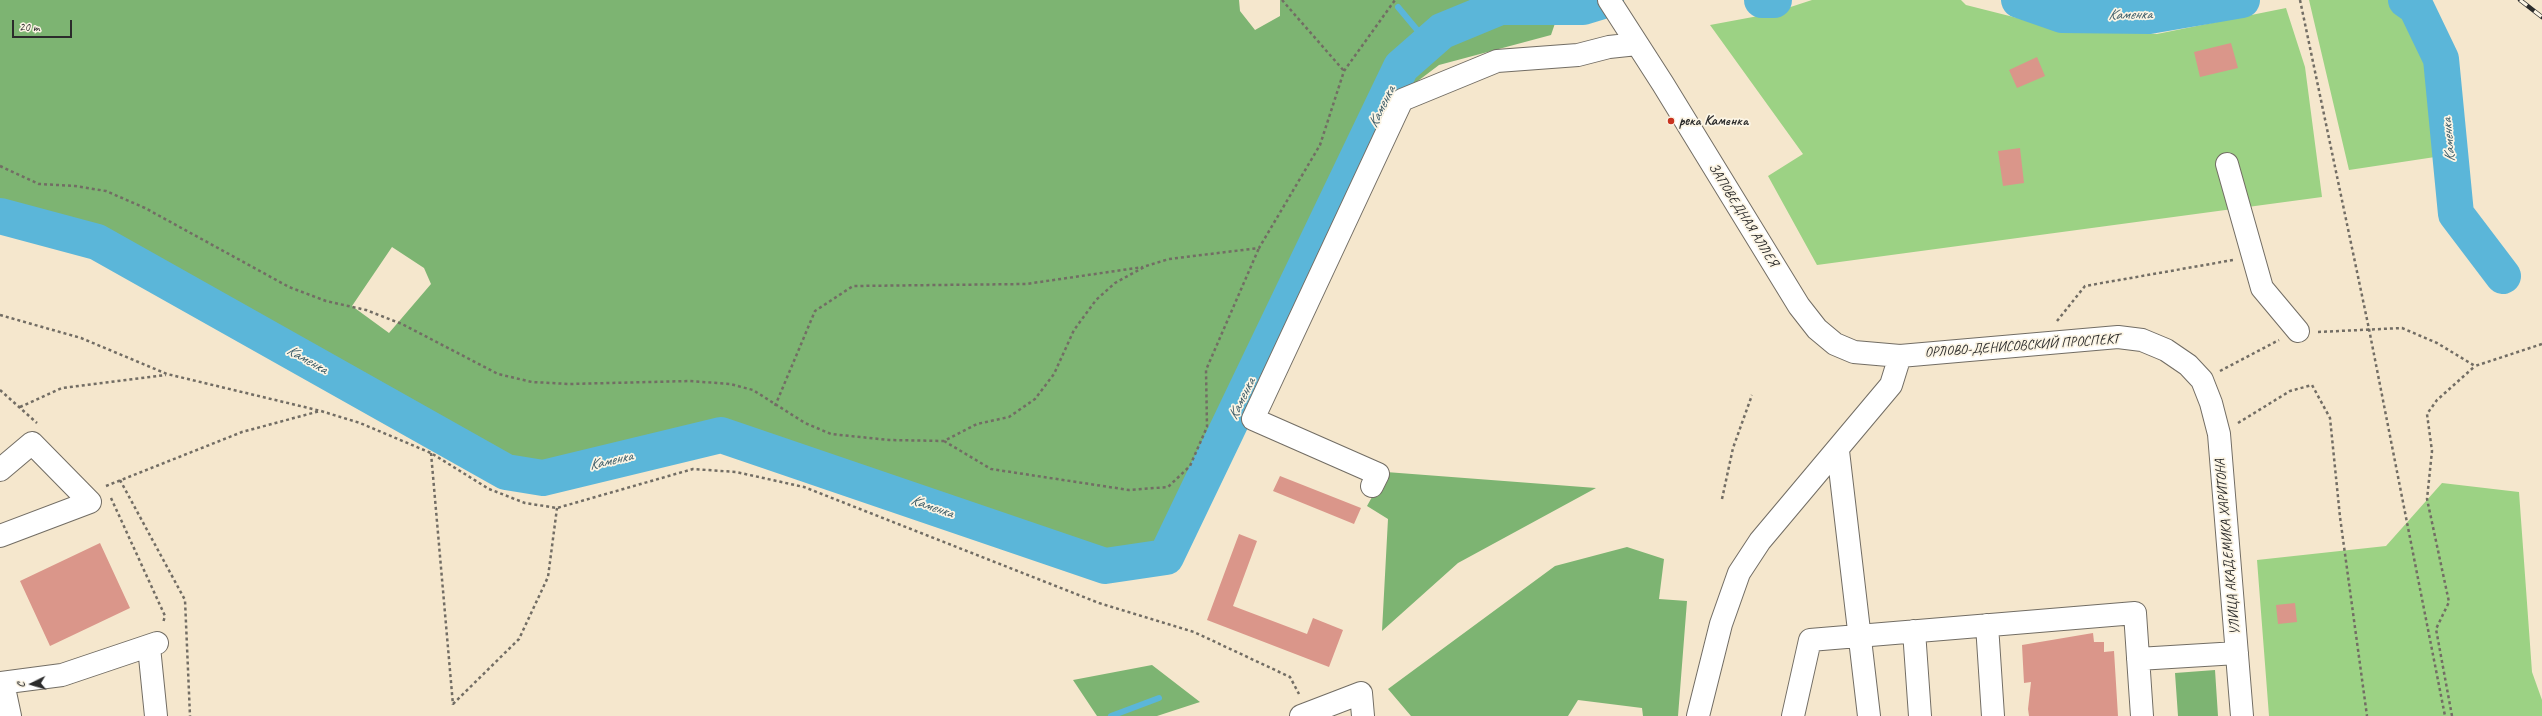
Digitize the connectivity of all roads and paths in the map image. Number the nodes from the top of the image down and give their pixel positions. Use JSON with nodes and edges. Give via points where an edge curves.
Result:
{"nodes":[{"id":1,"x":1282,"y":0,"type":"edge"},
{"id":2,"x":1395,"y":0,"type":"edge"},
{"id":3,"x":1609,"y":0,"type":"edge"},
{"id":4,"x":2300,"y":0,"type":"edge"},
{"id":5,"x":1637,"y":44,"type":"junction"},
{"id":6,"x":1344,"y":71,"type":"junction"},
{"id":7,"x":2227,"y":164,"type":"dead end"},
{"id":8,"x":0,"y":166,"type":"edge"},
{"id":9,"x":1259,"y":248,"type":"junction"},
{"id":10,"x":2252,"y":256,"type":"junction"},
{"id":11,"x":1146,"y":266,"type":"junction"},
{"id":12,"x":0,"y":315,"type":"edge"},
{"id":13,"x":2298,"y":330,"type":"junction"},
{"id":14,"x":2369,"y":330,"type":"junction"},
{"id":15,"x":2039,"y":343,"type":"junction"},
{"id":16,"x":2542,"y":344,"type":"edge"},
{"id":17,"x":1900,"y":356,"type":"junction"},
{"id":18,"x":2474,"y":366,"type":"junction"},
{"id":19,"x":167,"y":374,"type":"junction"},
{"id":20,"x":2202,"y":380,"type":"junction"},
{"id":21,"x":1752,"y":395,"type":"dead end"},
{"id":22,"x":775,"y":406,"type":"junction"},
{"id":23,"x":20,"y":407,"type":"dead end"},
{"id":24,"x":321,"y":411,"type":"junction"},
{"id":25,"x":2219,"y":434,"type":"junction"},
{"id":26,"x":944,"y":441,"type":"junction"},
{"id":27,"x":1838,"y":451,"type":"junction"},
{"id":28,"x":431,"y":453,"type":"junction"},
{"id":29,"x":0,"y":470,"type":"edge"},
{"id":30,"x":120,"y":480,"type":"junction"},
{"id":31,"x":106,"y":486,"type":"dead end"},
{"id":32,"x":1372,"y":486,"type":"dead end"},
{"id":33,"x":1722,"y":499,"type":"dead end"},
{"id":34,"x":557,"y":508,"type":"junction"},
{"id":35,"x":0,"y":536,"type":"edge"},
{"id":36,"x":1987,"y":625,"type":"junction"},
{"id":37,"x":1914,"y":631,"type":"junction"},
{"id":38,"x":1859,"y":636,"type":"junction"},
{"id":39,"x":2237,"y":653,"type":"junction"},
{"id":40,"x":2138,"y":659,"type":"junction"},
{"id":41,"x":1290,"y":677,"type":"dead end"},
{"id":42,"x":2,"y":683,"type":"edge"},
{"id":43,"x":1864,"y":714,"type":"edge"},
{"id":44,"x":10,"y":716,"type":"edge"},
{"id":45,"x":156,"y":716,"type":"edge"},
{"id":46,"x":190,"y":716,"type":"edge"},
{"id":47,"x":1301,"y":716,"type":"edge"},
{"id":48,"x":1363,"y":716,"type":"edge"},
{"id":49,"x":1698,"y":716,"type":"edge"},
{"id":50,"x":1793,"y":716,"type":"edge"},
{"id":51,"x":1920,"y":716,"type":"edge"},
{"id":52,"x":1993,"y":716,"type":"edge"},
{"id":53,"x":2142,"y":716,"type":"edge"},
{"id":54,"x":2242,"y":716,"type":"edge"},
{"id":55,"x":2367,"y":716,"type":"edge"},
{"id":56,"x":2445,"y":716,"type":"edge"},
{"id":57,"x":2452,"y":716,"type":"edge"}],
"edges":[{"from":1,"to":6,"type":"path"},
{"from":2,"to":6,"type":"path"},
{"from":3,"to":5,"type":"street","name":"ЗАПОВЕДНАЯ АЛЛЕЯ"},
{"from":4,"to":14,"type":"path"},
{"from":5,"to":17,"type":"street","name":"ЗАПОВЕДНАЯ АЛЛЕЯ","via":[[1799,306],[1817,328],[1835,344],[1854,352]]},
{"from":5,"to":32,"type":"street","via":[[1609,47],[1578,55],[1497,61],[1402,100],[1253,419],[1378,474]]},
{"from":6,"to":9,"type":"path","via":[[1320,145]]},
{"from":7,"to":10,"type":"street"},
{"from":8,"to":22,"type":"path","via":[[39,184],[106,191],[145,208],[289,287],[326,301],[366,310],[402,324],[498,374],[532,382],[569,384],[690,381],[730,384],[753,390]]},
{"from":9,"to":11,"type":"path","via":[[1169,259]]},
{"from":9,"to":26,"type":"path","via":[[1206,370],[1207,427],[1190,466],[1168,487],[1129,490],[991,469]]},
{"from":10,"to":13,"type":"street","via":[[2262,288]]},
{"from":10,"to":15,"type":"path","via":[[2085,286]]},
{"from":11,"to":22,"type":"path","via":[[1026,284],[853,286],[815,311]]},
{"from":11,"to":26,"type":"path","via":[[1115,283],[1096,300],[1074,330],[1054,374],[1035,399],[1009,417],[977,424]]},
{"from":12,"to":19,"type":"path","via":[[81,338]]},
{"from":13,"to":14,"type":"path"},
{"from":13,"to":20,"type":"path"},
{"from":14,"to":18,"type":"path","via":[[2402,328],[2437,343]]},
{"from":14,"to":56,"type":"path"},
{"from":15,"to":17,"type":"street","name":"ОРЛОВО-ДЕНИСОВСКИЙ ПРОСПЕКТ"},
{"from":15,"to":20,"type":"street","name":"ОРЛОВО-ДЕНИСОВСКИЙ ПРОСПЕКТ","via":[[2118,337],[2142,340],[2166,350],[2188,365]]},
{"from":16,"to":18,"type":"path"},
{"from":17,"to":27,"type":"street","via":[[1890,385]]},
{"from":18,"to":57,"type":"path","via":[[2437,400],[2426,414],[2432,451],[2427,499],[2449,602],[2436,629]]},
{"from":19,"to":23,"type":"path","via":[[62,388]]},
{"from":19,"to":24,"type":"path"},
{"from":20,"to":25,"type":"street","name":"УЛИЦА АКАДЕМИКА ХАРИТОНА"},
{"from":21,"to":33,"type":"path","via":[[1733,448]]},
{"from":22,"to":26,"type":"path","via":[[831,434],[889,440]]},
{"from":24,"to":28,"type":"path","via":[[360,423]]},
{"from":24,"to":30,"type":"path","via":[[242,432]]},
{"from":25,"to":39,"type":"street","name":"УЛИЦА АКАДЕМИКА ХАРИТОНА"},
{"from":25,"to":55,"type":"path","via":[[2290,391],[2312,385],[2330,418],[2340,517]]},
{"from":27,"to":38,"type":"street"},
{"from":27,"to":49,"type":"street","via":[[1760,541],[1739,573],[1721,624]]},
{"from":28,"to":34,"type":"path","via":[[489,489],[525,503]]},
{"from":28,"to":34,"type":"path","via":[[453,705],[519,639],[548,577]]},
{"from":29,"to":35,"type":"street","via":[[32,443],[90,502]]},
{"from":30,"to":31,"type":"path"},
{"from":30,"to":46,"type":"path","via":[[185,600]]},
{"from":34,"to":41,"type":"path","via":[[693,468],[736,472],[804,487],[1099,603],[1194,632]]},
{"from":36,"to":37,"type":"street"},
{"from":36,"to":40,"type":"street","via":[[2135,613]]},
{"from":36,"to":52,"type":"street"},
{"from":37,"to":38,"type":"street"},
{"from":37,"to":51,"type":"street"},
{"from":38,"to":43,"type":"street"},
{"from":38,"to":50,"type":"street","via":[[1810,640]]},
{"from":39,"to":40,"type":"street"},
{"from":39,"to":54,"type":"street","name":"УЛИЦА АКАДЕМИКА ХАРИТОНА"},
{"from":40,"to":53,"type":"street"},
{"from":42,"to":44,"type":"street"},
{"from":42,"to":45,"type":"street","via":[[62,675],[153,645]]},
{"from":47,"to":48,"type":"street","via":[[1361,694]]}]}
